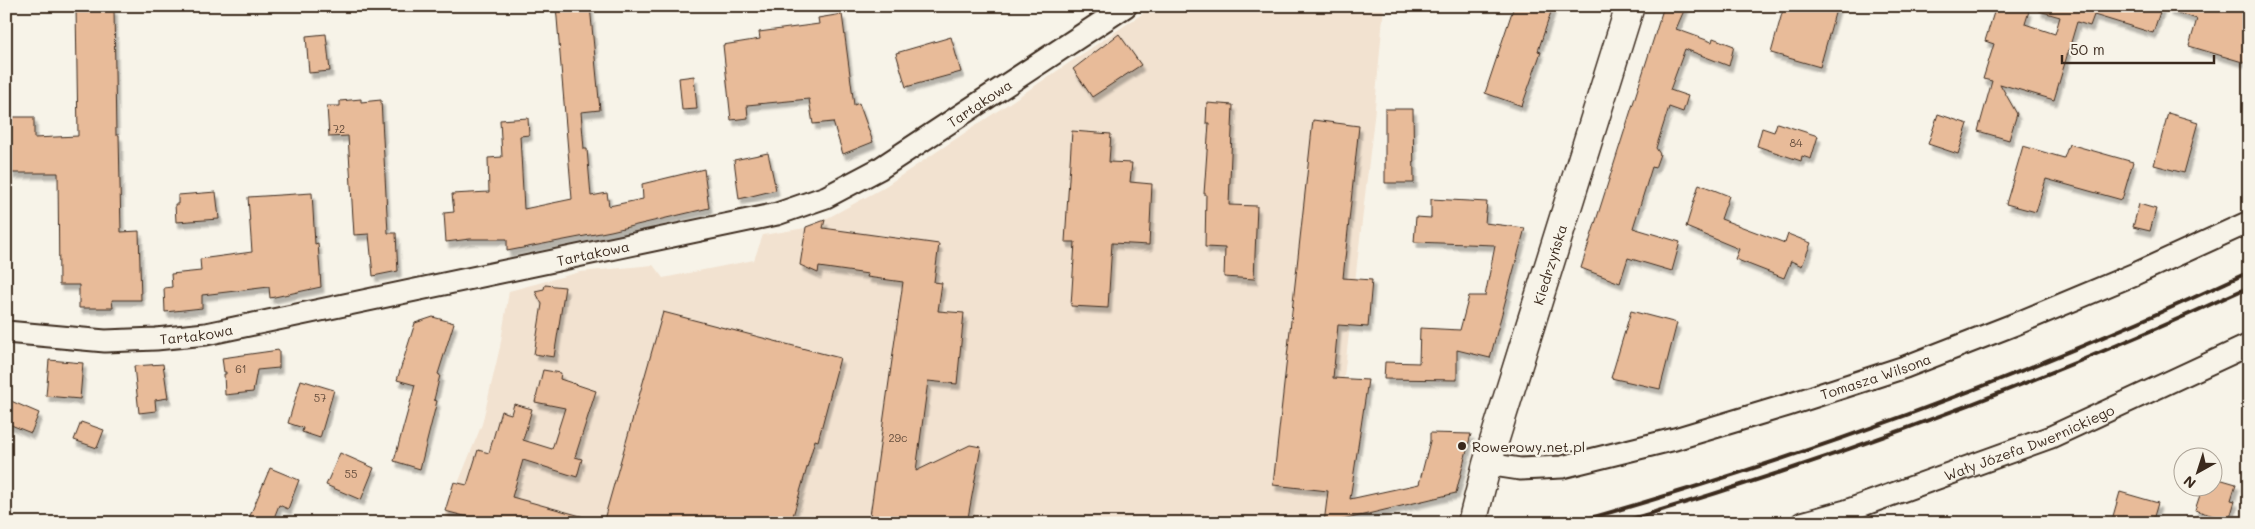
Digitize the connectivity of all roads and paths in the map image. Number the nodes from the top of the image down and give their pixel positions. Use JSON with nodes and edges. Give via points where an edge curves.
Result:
{"nodes":[{"id":1,"x":1126,"y":6,"type":"edge"},
{"id":2,"x":1630,"y":6,"type":"edge"},
{"id":3,"x":2249,"y":222,"type":"edge"},
{"id":4,"x":6,"y":332,"type":"edge"},
{"id":5,"x":2249,"y":346,"type":"edge"},
{"id":6,"x":1487,"y":464,"type":"junction"},
{"id":7,"x":1472,"y":523,"type":"edge"},
{"id":8,"x":1802,"y":523,"type":"edge"}],
"edges":[{"from":1,"to":4,"type":"street","name":"Tartakowa","via":[[879,169],[826,197],[777,214],[206,334],[106,341]]},
{"from":2,"to":6,"type":"street","name":"Kiedrzyńska"},
{"from":3,"to":6,"type":"street","name":"Tomasza Wilsona","via":[[2018,323],[1904,367],[1788,405],[1562,467],[1520,469]]},
{"from":5,"to":8,"type":"street","name":"Wały Józefa Dwernickiego","via":[[2051,437],[1846,511]]},
{"from":6,"to":7,"type":"street","name":"Kiedrzyńska"}]}
